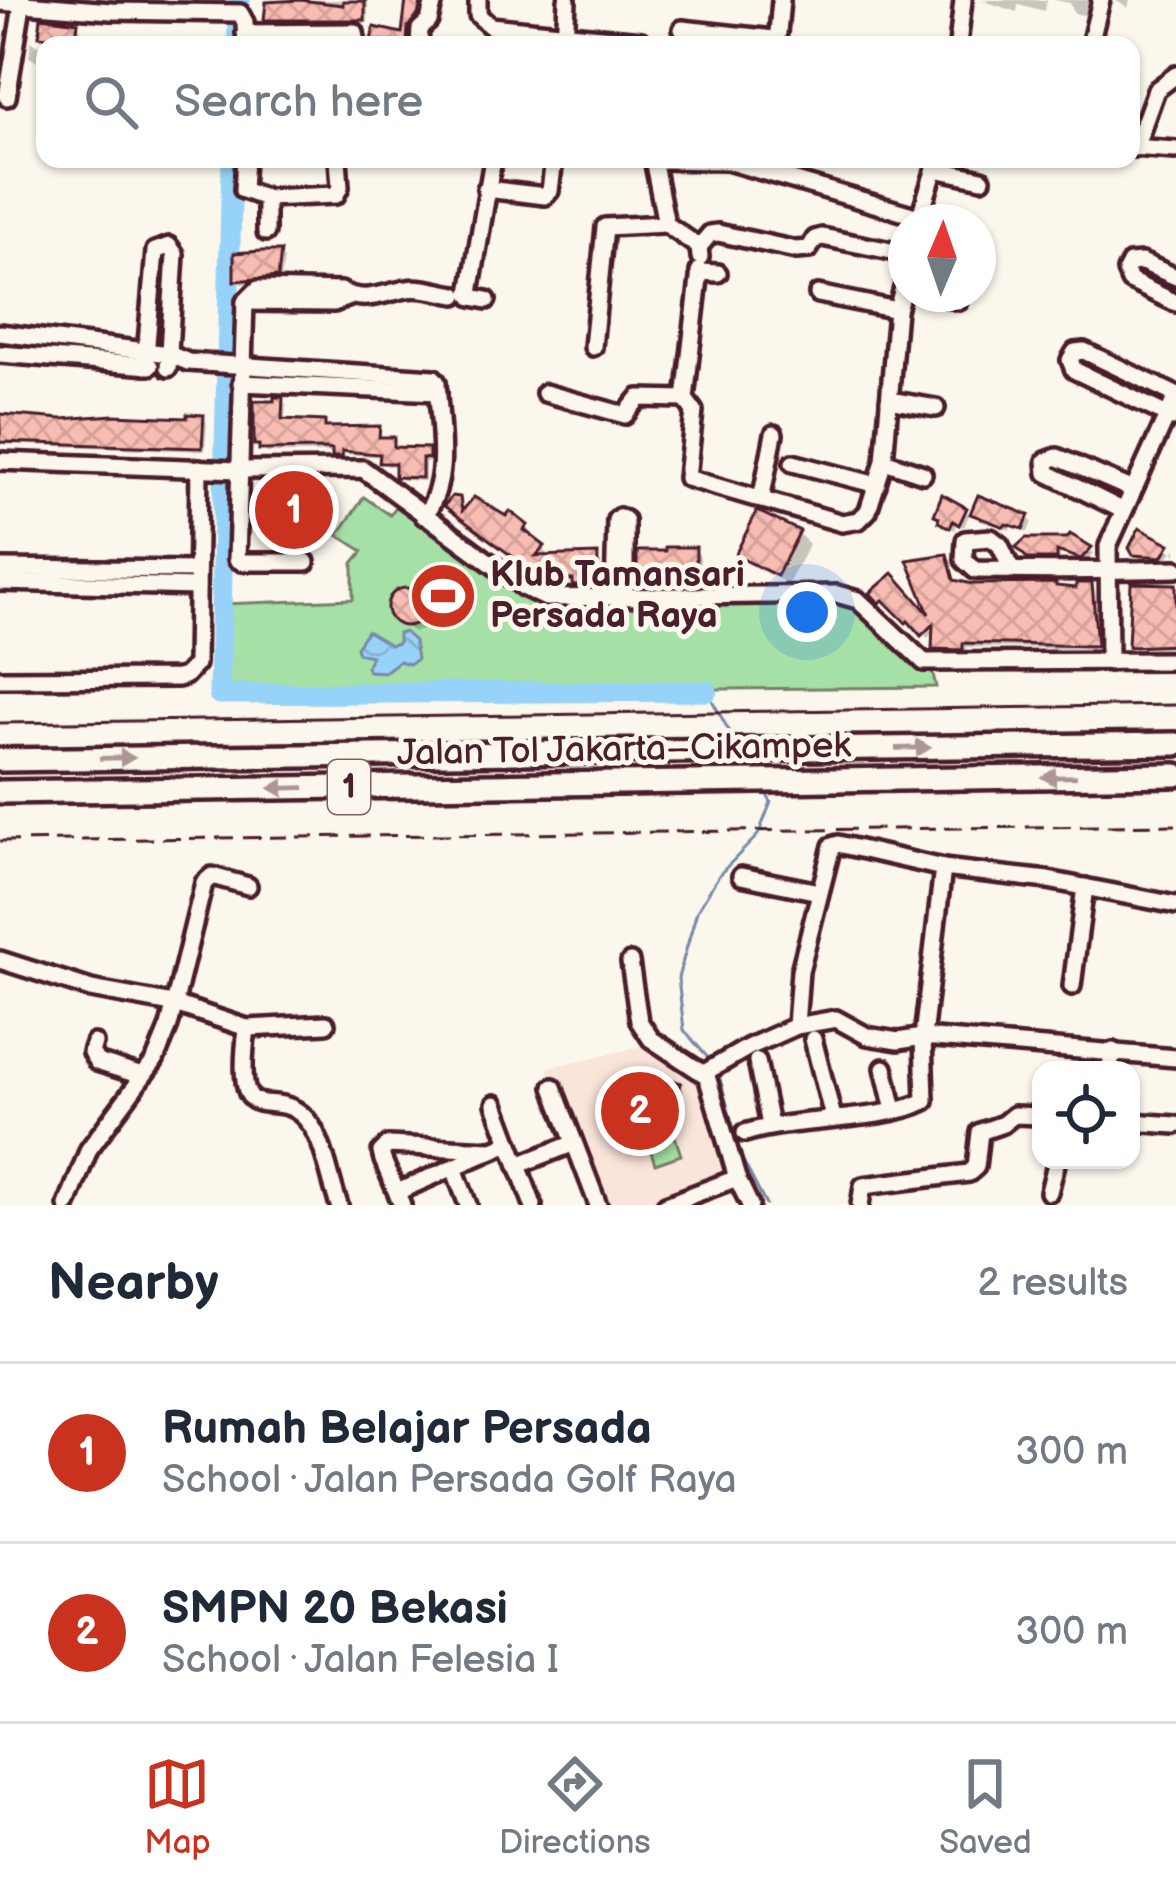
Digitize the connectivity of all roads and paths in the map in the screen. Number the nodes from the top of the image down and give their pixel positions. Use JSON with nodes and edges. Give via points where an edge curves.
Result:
{"nodes":[{"id":1,"x":434,"y":0,"type":"edge"},
{"id":2,"x":478,"y":0,"type":"edge"},
{"id":3,"x":567,"y":0,"type":"edge"},
{"id":4,"x":781,"y":0,"type":"edge"},
{"id":5,"x":963,"y":0,"type":"edge"},
{"id":6,"x":1100,"y":0,"type":"edge"},
{"id":7,"x":0,"y":2,"type":"edge"},
{"id":8,"x":23,"y":3,"type":"edge"},
{"id":9,"x":682,"y":29,"type":"dead end"},
{"id":10,"x":246,"y":36,"type":"edge"},
{"id":11,"x":293,"y":36,"type":"edge"},
{"id":12,"x":356,"y":36,"type":"edge"},
{"id":13,"x":419,"y":36,"type":"edge"},
{"id":14,"x":544,"y":36,"type":"edge"},
{"id":15,"x":565,"y":36,"type":"edge"},
{"id":16,"x":719,"y":36,"type":"edge"},
{"id":17,"x":775,"y":36,"type":"edge"},
{"id":18,"x":959,"y":36,"type":"edge"},
{"id":19,"x":1092,"y":36,"type":"edge"},
{"id":20,"x":1176,"y":75,"type":"edge"},
{"id":21,"x":7,"y":97,"type":"dead end"},
{"id":22,"x":1140,"y":130,"type":"edge"},
{"id":23,"x":1140,"y":148,"type":"edge"},
{"id":24,"x":1176,"y":150,"type":"edge"},
{"id":25,"x":244,"y":168,"type":"edge"},
{"id":26,"x":339,"y":168,"type":"edge"},
{"id":27,"x":491,"y":168,"type":"edge"},
{"id":28,"x":553,"y":168,"type":"edge"},
{"id":29,"x":655,"y":168,"type":"edge"},
{"id":30,"x":753,"y":168,"type":"edge"},
{"id":31,"x":936,"y":168,"type":"edge"},
{"id":32,"x":949,"y":168,"type":"edge"},
{"id":33,"x":982,"y":179,"type":"dead end"},
{"id":34,"x":486,"y":189,"type":"junction"},
{"id":35,"x":266,"y":198,"type":"junction"},
{"id":36,"x":924,"y":204,"type":"edge"},
{"id":37,"x":888,"y":210,"type":"edge"},
{"id":38,"x":666,"y":224,"type":"junction"},
{"id":39,"x":266,"y":232,"type":"dead end"},
{"id":40,"x":888,"y":250,"type":"edge"},
{"id":41,"x":699,"y":263,"type":"junction"},
{"id":42,"x":718,"y":273,"type":"dead end"},
{"id":43,"x":1176,"y":277,"type":"edge"},
{"id":44,"x":818,"y":294,"type":"dead end"},
{"id":45,"x":456,"y":296,"type":"dead end"},
{"id":46,"x":487,"y":299,"type":"dead end"},
{"id":47,"x":1176,"y":303,"type":"edge"},
{"id":48,"x":888,"y":308,"type":"edge"},
{"id":49,"x":897,"y":312,"type":"edge"},
{"id":50,"x":0,"y":333,"type":"edge"},
{"id":51,"x":593,"y":347,"type":"dead end"},
{"id":52,"x":71,"y":351,"type":"junction"},
{"id":53,"x":0,"y":354,"type":"edge"},
{"id":54,"x":145,"y":358,"type":"junction"},
{"id":55,"x":168,"y":361,"type":"junction"},
{"id":56,"x":238,"y":371,"type":"junction"},
{"id":57,"x":544,"y":393,"type":"dead end"},
{"id":58,"x":1176,"y":395,"type":"edge"},
{"id":59,"x":685,"y":399,"type":"junction"},
{"id":60,"x":889,"y":400,"type":"junction"},
{"id":61,"x":936,"y":408,"type":"dead end"},
{"id":62,"x":1171,"y":418,"type":"edge"},
{"id":63,"x":774,"y":434,"type":"dead end"},
{"id":64,"x":0,"y":461,"type":"edge"},
{"id":65,"x":884,"y":461,"type":"junction"},
{"id":66,"x":793,"y":463,"type":"dead end"},
{"id":67,"x":205,"y":468,"type":"junction"},
{"id":68,"x":237,"y":470,"type":"junction"},
{"id":69,"x":923,"y":474,"type":"dead end"},
{"id":70,"x":877,"y":485,"type":"junction"},
{"id":71,"x":1131,"y":489,"type":"junction"},
{"id":72,"x":761,"y":500,"type":"junction"},
{"id":73,"x":1122,"y":510,"type":"junction"},
{"id":74,"x":424,"y":516,"type":"junction"},
{"id":75,"x":306,"y":562,"type":"dead end"},
{"id":76,"x":0,"y":568,"type":"edge"},
{"id":77,"x":1176,"y":569,"type":"edge"},
{"id":78,"x":1012,"y":571,"type":"dead end"},
{"id":79,"x":1106,"y":571,"type":"junction"},
{"id":80,"x":197,"y":579,"type":"junction"},
{"id":81,"x":0,"y":582,"type":"edge"},
{"id":82,"x":1176,"y":661,"type":"edge"},
{"id":83,"x":1108,"y":662,"type":"junction"},
{"id":84,"x":0,"y":680,"type":"edge"},
{"id":85,"x":1176,"y":744,"type":"edge"},
{"id":86,"x":0,"y":760,"type":"edge"},
{"id":87,"x":1176,"y":775,"type":"edge"},
{"id":88,"x":0,"y":792,"type":"edge"},
{"id":89,"x":943,"y":868,"type":"junction"},
{"id":90,"x":741,"y":876,"type":"dead end"},
{"id":91,"x":248,"y":886,"type":"dead end"},
{"id":92,"x":1085,"y":887,"type":"junction"},
{"id":93,"x":819,"y":892,"type":"junction"},
{"id":94,"x":1176,"y":905,"type":"edge"},
{"id":95,"x":0,"y":960,"type":"edge"},
{"id":96,"x":630,"y":962,"type":"dead end"},
{"id":97,"x":1072,"y":986,"type":"dead end"},
{"id":98,"x":178,"y":1005,"type":"junction"},
{"id":99,"x":326,"y":1024,"type":"dead end"},
{"id":100,"x":796,"y":1026,"type":"junction"},
{"id":101,"x":247,"y":1028,"type":"junction"},
{"id":102,"x":922,"y":1037,"type":"junction"},
{"id":103,"x":813,"y":1039,"type":"dead end"},
{"id":104,"x":94,"y":1043,"type":"dead end"},
{"id":105,"x":1113,"y":1051,"type":"junction"},
{"id":106,"x":1176,"y":1058,"type":"edge"},
{"id":107,"x":757,"y":1061,"type":"dead end"},
{"id":108,"x":1110,"y":1061,"type":"edge"},
{"id":109,"x":713,"y":1067,"type":"junction"},
{"id":110,"x":884,"y":1068,"type":"dead end"},
{"id":111,"x":142,"y":1076,"type":"junction"},
{"id":112,"x":553,"y":1087,"type":"dead end"},
{"id":113,"x":495,"y":1104,"type":"dead end"},
{"id":114,"x":893,"y":1110,"type":"junction"},
{"id":115,"x":1032,"y":1116,"type":"edge"},
{"id":116,"x":832,"y":1117,"type":"junction"},
{"id":117,"x":1140,"y":1123,"type":"edge"},
{"id":118,"x":770,"y":1125,"type":"junction"},
{"id":119,"x":1176,"y":1125,"type":"edge"},
{"id":120,"x":745,"y":1133,"type":"dead end"},
{"id":121,"x":509,"y":1143,"type":"junction"},
{"id":122,"x":572,"y":1144,"type":"junction"},
{"id":123,"x":491,"y":1150,"type":"junction"},
{"id":124,"x":518,"y":1166,"type":"junction"},
{"id":125,"x":454,"y":1168,"type":"junction"},
{"id":126,"x":1055,"y":1169,"type":"edge"},
{"id":127,"x":736,"y":1178,"type":"junction"},
{"id":128,"x":1049,"y":1192,"type":"dead end"},
{"id":129,"x":400,"y":1202,"type":"edge"},
{"id":130,"x":67,"y":1205,"type":"edge"},
{"id":131,"x":339,"y":1205,"type":"edge"},
{"id":132,"x":468,"y":1205,"type":"edge"},
{"id":133,"x":533,"y":1205,"type":"edge"},
{"id":134,"x":598,"y":1205,"type":"edge"},
{"id":135,"x":666,"y":1205,"type":"edge"},
{"id":136,"x":750,"y":1205,"type":"edge"},
{"id":137,"x":860,"y":1205,"type":"edge"}],
"edges":[{"from":1,"to":13,"type":"street"},
{"from":2,"to":14,"type":"street","via":[[478,15],[490,26]]},
{"from":3,"to":15,"type":"street"},
{"from":4,"to":17,"type":"street"},
{"from":5,"to":18,"type":"street"},
{"from":6,"to":19,"type":"street"},
{"from":7,"to":8,"type":"street"},
{"from":8,"to":10,"type":"street","via":[[231,13],[244,16]]},
{"from":8,"to":21,"type":"street"},
{"from":9,"to":16,"type":"street"},
{"from":11,"to":12,"type":"street"},
{"from":20,"to":22,"type":"street","via":[[1156,90]]},
{"from":23,"to":24,"type":"street"},
{"from":25,"to":35,"type":"street","via":[[243,190]]},
{"from":26,"to":35,"type":"street","via":[[336,195]]},
{"from":27,"to":34,"type":"street"},
{"from":28,"to":34,"type":"street","via":[[545,196]]},
{"from":29,"to":38,"type":"street"},
{"from":30,"to":37,"type":"street"},
{"from":31,"to":36,"type":"street"},
{"from":32,"to":33,"type":"street"},
{"from":34,"to":46,"type":"street","via":[[470,293]]},
{"from":35,"to":39,"type":"street"},
{"from":38,"to":41,"type":"street"},
{"from":38,"to":51,"type":"street","via":[[605,226]]},
{"from":40,"to":41,"type":"street","via":[[822,237],[801,251],[718,233],[710,234]]},
{"from":41,"to":42,"type":"street"},
{"from":41,"to":59,"type":"street"},
{"from":43,"to":47,"type":"street","via":[[1138,261],[1126,271],[1130,281]]},
{"from":44,"to":48,"type":"street"},
{"from":45,"to":56,"type":"street","via":[[410,288],[334,303],[245,302]]},
{"from":49,"to":60,"type":"street"},
{"from":50,"to":52,"type":"street"},
{"from":52,"to":53,"type":"street"},
{"from":52,"to":54,"type":"street"},
{"from":54,"to":55,"type":"street"},
{"from":54,"to":55,"type":"street","via":[[155,250],[169,246],[175,254]]},
{"from":55,"to":56,"type":"street"},
{"from":56,"to":68,"type":"street"},
{"from":56,"to":74,"type":"street","via":[[438,392],[441,477]]},
{"from":57,"to":59,"type":"street","via":[[625,415],[639,398]]},
{"from":58,"to":62,"type":"street"},
{"from":58,"to":62,"type":"street","via":[[1084,351],[1070,360],[1074,370]]},
{"from":59,"to":72,"type":"street","via":[[694,411],[687,478]]},
{"from":60,"to":61,"type":"street"},
{"from":60,"to":65,"type":"street"},
{"from":62,"to":71,"type":"street"},
{"from":63,"to":72,"type":"street"},
{"from":64,"to":67,"type":"street"},
{"from":65,"to":69,"type":"street"},
{"from":65,"to":70,"type":"street"},
{"from":66,"to":70,"type":"street"},
{"from":67,"to":68,"type":"street"},
{"from":67,"to":80,"type":"street"},
{"from":68,"to":74,"type":"street","via":[[362,469]]},
{"from":68,"to":75,"type":"street","via":[[239,562]]},
{"from":70,"to":72,"type":"street","via":[[868,511],[842,523]]},
{"from":71,"to":73,"type":"street"},
{"from":71,"to":73,"type":"street","via":[[1057,457],[1046,461],[1047,473]]},
{"from":73,"to":79,"type":"street"},
{"from":74,"to":83,"type":"street","via":[[546,598],[837,594],[858,600],[924,662]]},
{"from":76,"to":80,"type":"street"},
{"from":77,"to":79,"type":"street"},
{"from":78,"to":79,"type":"street"},
{"from":79,"to":83,"type":"street"},
{"from":80,"to":81,"type":"street"},
{"from":80,"to":84,"type":"street","via":[[196,664],[185,676]]},
{"from":82,"to":83,"type":"street"},
{"from":86,"to":85,"type":"highway","name":"Jalan Tol Jakarta–Cikampek","number":"1","one_way":true},
{"from":87,"to":88,"type":"highway","name":"Jalan Tol Jakarta–Cikampek","number":"1","one_way":true},
{"from":89,"to":92,"type":"street"},
{"from":89,"to":93,"type":"street","via":[[838,844],[828,849]]},
{"from":89,"to":102,"type":"street"},
{"from":90,"to":93,"type":"street"},
{"from":91,"to":98,"type":"street","via":[[212,876],[204,883]]},
{"from":92,"to":94,"type":"street"},
{"from":92,"to":97,"type":"street"},
{"from":93,"to":100,"type":"street"},
{"from":95,"to":98,"type":"street"},
{"from":96,"to":109,"type":"street","via":[[639,1021],[651,1039]]},
{"from":98,"to":101,"type":"street"},
{"from":98,"to":111,"type":"street"},
{"from":99,"to":101,"type":"street"},
{"from":100,"to":102,"type":"street","via":[[836,1019],[866,1036]]},
{"from":100,"to":109,"type":"street"},
{"from":101,"to":131,"type":"street","via":[[246,1095],[312,1126]]},
{"from":102,"to":105,"type":"street"},
{"from":102,"to":114,"type":"street","via":[[925,1101]]},
{"from":103,"to":116,"type":"street"},
{"from":104,"to":111,"type":"street","via":[[97,1061]]},
{"from":105,"to":106,"type":"street"},
{"from":105,"to":108,"type":"street"},
{"from":107,"to":118,"type":"street"},
{"from":109,"to":127,"type":"street"},
{"from":110,"to":114,"type":"street"},
{"from":111,"to":130,"type":"street","via":[[89,1149]]},
{"from":112,"to":122,"type":"street"},
{"from":113,"to":121,"type":"street"},
{"from":114,"to":116,"type":"street"},
{"from":115,"to":137,"type":"street","via":[[1014,1115],[980,1132],[969,1173],[863,1186]]},
{"from":116,"to":118,"type":"street"},
{"from":117,"to":119,"type":"street"},
{"from":118,"to":120,"type":"street"},
{"from":121,"to":123,"type":"street"},
{"from":121,"to":124,"type":"street"},
{"from":122,"to":124,"type":"street"},
{"from":122,"to":134,"type":"street"},
{"from":123,"to":125,"type":"street"},
{"from":123,"to":129,"type":"street","via":[[388,1144],[381,1153]]},
{"from":124,"to":133,"type":"street"},
{"from":125,"to":129,"type":"street"},
{"from":125,"to":132,"type":"street"},
{"from":126,"to":128,"type":"street"},
{"from":127,"to":135,"type":"street"},
{"from":127,"to":136,"type":"street"}]}
